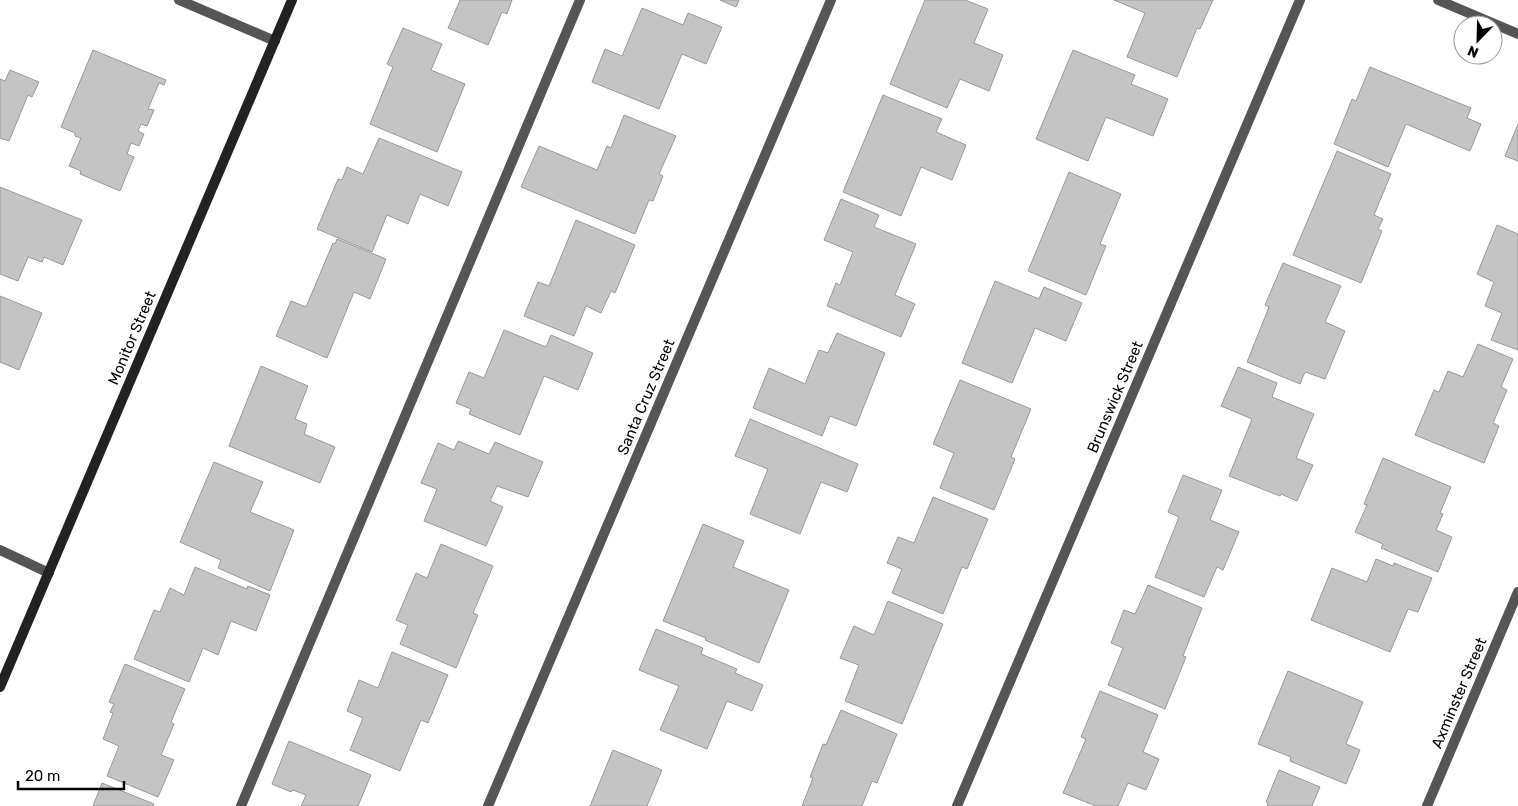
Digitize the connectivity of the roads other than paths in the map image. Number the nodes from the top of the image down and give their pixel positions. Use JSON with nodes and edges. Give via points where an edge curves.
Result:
{"nodes":[{"id":1,"x":179,"y":0,"type":"edge"},
{"id":2,"x":292,"y":0,"type":"edge"},
{"id":3,"x":580,"y":0,"type":"edge"},
{"id":4,"x":831,"y":0,"type":"edge"},
{"id":5,"x":1300,"y":0,"type":"edge"},
{"id":6,"x":1438,"y":0,"type":"edge"},
{"id":7,"x":1518,"y":34,"type":"edge"},
{"id":8,"x":275,"y":41,"type":"junction"},
{"id":9,"x":0,"y":550,"type":"edge"},
{"id":10,"x":49,"y":573,"type":"junction"},
{"id":11,"x":1518,"y":592,"type":"edge"},
{"id":12,"x":0,"y":687,"type":"edge"},
{"id":13,"x":241,"y":806,"type":"edge"},
{"id":14,"x":488,"y":806,"type":"edge"},
{"id":15,"x":957,"y":806,"type":"edge"},
{"id":16,"x":1427,"y":806,"type":"edge"}],
"edges":[{"from":1,"to":8,"type":"street"},
{"from":2,"to":8,"type":"street","name":"Monitor Street"},
{"from":3,"to":13,"type":"street"},
{"from":4,"to":14,"type":"street","name":"Santa Cruz Street"},
{"from":5,"to":15,"type":"street","name":"Brunswick Street"},
{"from":6,"to":7,"type":"street"},
{"from":8,"to":10,"type":"street","name":"Monitor Street"},
{"from":9,"to":10,"type":"street"},
{"from":10,"to":12,"type":"street","name":"Monitor Street"},
{"from":11,"to":16,"type":"street","name":"Axminster Street"}]}
